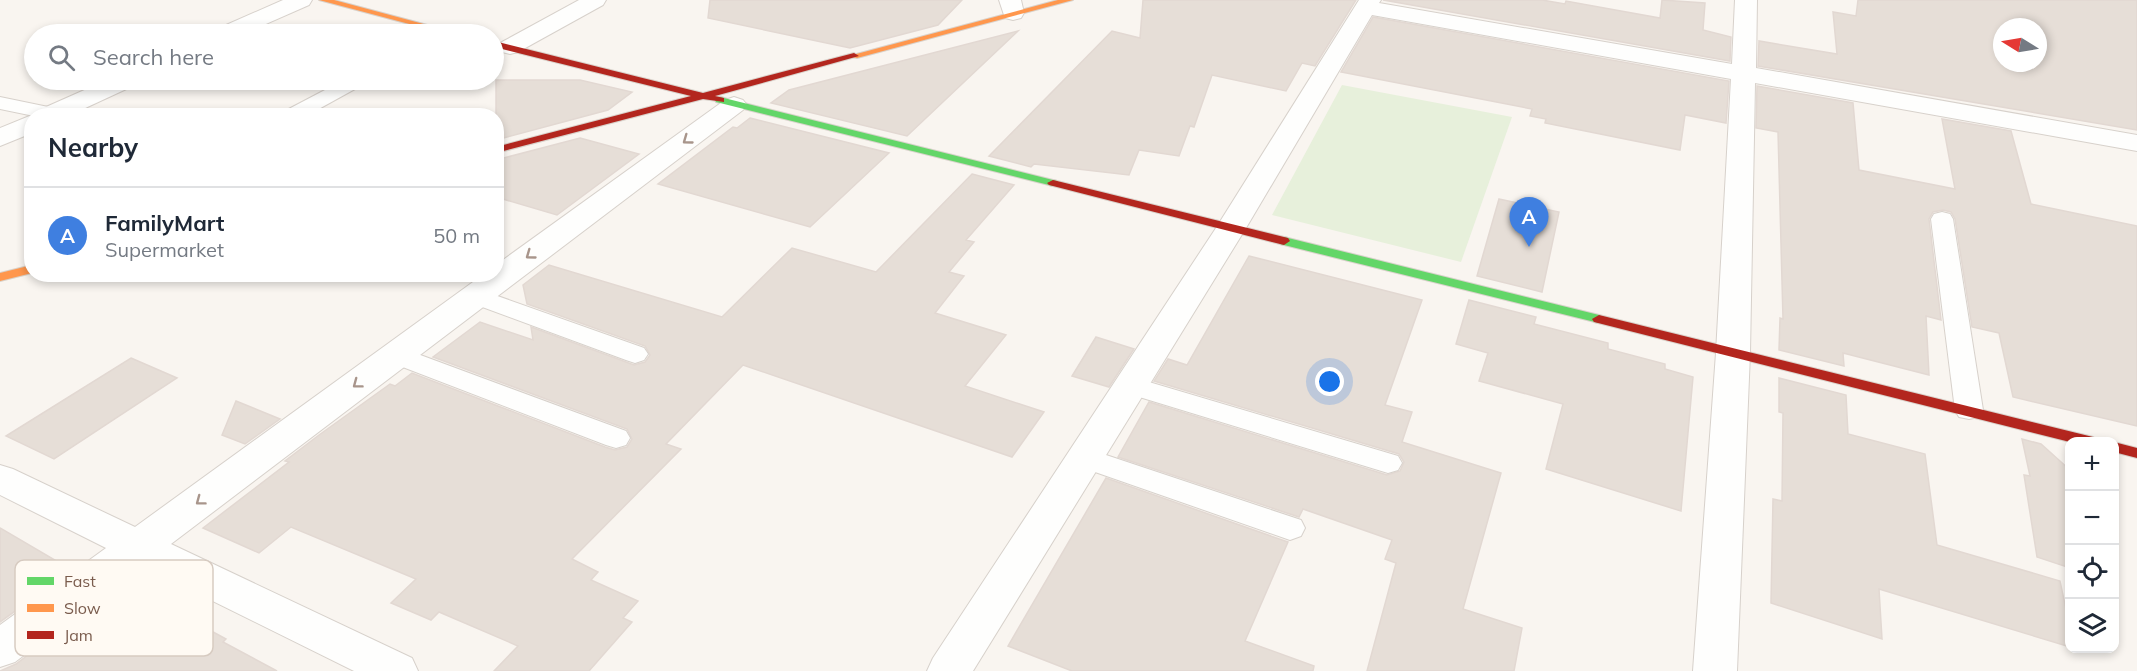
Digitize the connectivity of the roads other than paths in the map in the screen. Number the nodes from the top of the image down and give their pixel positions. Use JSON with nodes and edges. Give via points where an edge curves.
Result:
{"nodes":[{"id":1,"x":301,"y":0,"type":"edge"},
{"id":2,"x":323,"y":0,"type":"edge"},
{"id":3,"x":594,"y":0,"type":"edge"},
{"id":4,"x":1069,"y":0,"type":"edge"},
{"id":5,"x":1746,"y":0,"type":"edge"},
{"id":6,"x":1368,"y":3,"type":"edge"},
{"id":7,"x":1011,"y":7,"type":"edge"},
{"id":8,"x":247,"y":24,"type":"edge"},
{"id":9,"x":411,"y":24,"type":"edge"},
{"id":10,"x":504,"y":44,"type":"edge"},
{"id":11,"x":504,"y":46,"type":"edge"},
{"id":12,"x":1742,"y":72,"type":"junction"},
{"id":13,"x":104,"y":90,"type":"edge"},
{"id":14,"x":338,"y":90,"type":"edge"},
{"id":15,"x":720,"y":101,"type":"junction"},
{"id":16,"x":0,"y":103,"type":"edge"},
{"id":17,"x":63,"y":108,"type":"edge"},
{"id":18,"x":305,"y":108,"type":"edge"},
{"id":19,"x":24,"y":111,"type":"edge"},
{"id":20,"x":24,"y":126,"type":"edge"},
{"id":21,"x":0,"y":138,"type":"edge"},
{"id":22,"x":2137,"y":143,"type":"edge"},
{"id":23,"x":504,"y":148,"type":"edge"},
{"id":24,"x":1942,"y":219,"type":"dead end"},
{"id":25,"x":1231,"y":228,"type":"junction"},
{"id":26,"x":24,"y":271,"type":"edge"},
{"id":27,"x":504,"y":273,"type":"edge"},
{"id":28,"x":0,"y":277,"type":"edge"},
{"id":29,"x":493,"y":282,"type":"edge"},
{"id":30,"x":475,"y":296,"type":"junction"},
{"id":31,"x":1732,"y":353,"type":"junction"},
{"id":32,"x":634,"y":354,"type":"dead end"},
{"id":33,"x":396,"y":356,"type":"junction"},
{"id":34,"x":1132,"y":386,"type":"junction"},
{"id":35,"x":1968,"y":410,"type":"junction"},
{"id":36,"x":2077,"y":437,"type":"edge"},
{"id":37,"x":616,"y":438,"type":"dead end"},
{"id":38,"x":2119,"y":448,"type":"edge"},
{"id":39,"x":2137,"y":453,"type":"edge"},
{"id":40,"x":1085,"y":458,"type":"junction"},
{"id":41,"x":1388,"y":463,"type":"dead end"},
{"id":42,"x":0,"y":479,"type":"edge"},
{"id":43,"x":1290,"y":528,"type":"dead end"},
{"id":44,"x":140,"y":546,"type":"junction"},
{"id":45,"x":121,"y":560,"type":"edge"},
{"id":46,"x":169,"y":560,"type":"edge"},
{"id":47,"x":213,"y":582,"type":"edge"},
{"id":48,"x":15,"y":638,"type":"edge"},
{"id":49,"x":0,"y":649,"type":"edge"},
{"id":50,"x":396,"y":671,"type":"edge"},
{"id":51,"x":949,"y":671,"type":"edge"},
{"id":52,"x":1715,"y":671,"type":"edge"}],
"edges":[{"from":1,"to":8,"type":"street"},
{"from":2,"to":9,"type":"street"},
{"from":3,"to":10,"type":"street"},
{"from":4,"to":7,"type":"street"},
{"from":5,"to":12,"type":"street"},
{"from":6,"to":12,"type":"street"},
{"from":6,"to":25,"type":"street"},
{"from":7,"to":15,"type":"street"},
{"from":11,"to":15,"type":"street"},
{"from":12,"to":22,"type":"street"},
{"from":12,"to":31,"type":"street"},
{"from":13,"to":17,"type":"street"},
{"from":14,"to":18,"type":"lane"},
{"from":15,"to":23,"type":"street"},
{"from":15,"to":25,"type":"street"},
{"from":15,"to":27,"type":"street","one_way":true},
{"from":16,"to":19,"type":"lane"},
{"from":20,"to":21,"type":"street"},
{"from":24,"to":35,"type":"lane"},
{"from":25,"to":31,"type":"street"},
{"from":25,"to":34,"type":"street"},
{"from":26,"to":28,"type":"street"},
{"from":29,"to":30,"type":"street","one_way":true},
{"from":30,"to":32,"type":"lane"},
{"from":30,"to":33,"type":"street"},
{"from":31,"to":35,"type":"street"},
{"from":31,"to":52,"type":"street"},
{"from":33,"to":37,"type":"lane"},
{"from":33,"to":44,"type":"street","one_way":true},
{"from":34,"to":40,"type":"street"},
{"from":34,"to":41,"type":"lane"},
{"from":35,"to":36,"type":"street"},
{"from":38,"to":39,"type":"street"},
{"from":40,"to":43,"type":"lane"},
{"from":40,"to":51,"type":"street"},
{"from":42,"to":44,"type":"street"},
{"from":44,"to":45,"type":"street"},
{"from":44,"to":46,"type":"street"},
{"from":47,"to":50,"type":"street"},
{"from":48,"to":49,"type":"street"}]}
